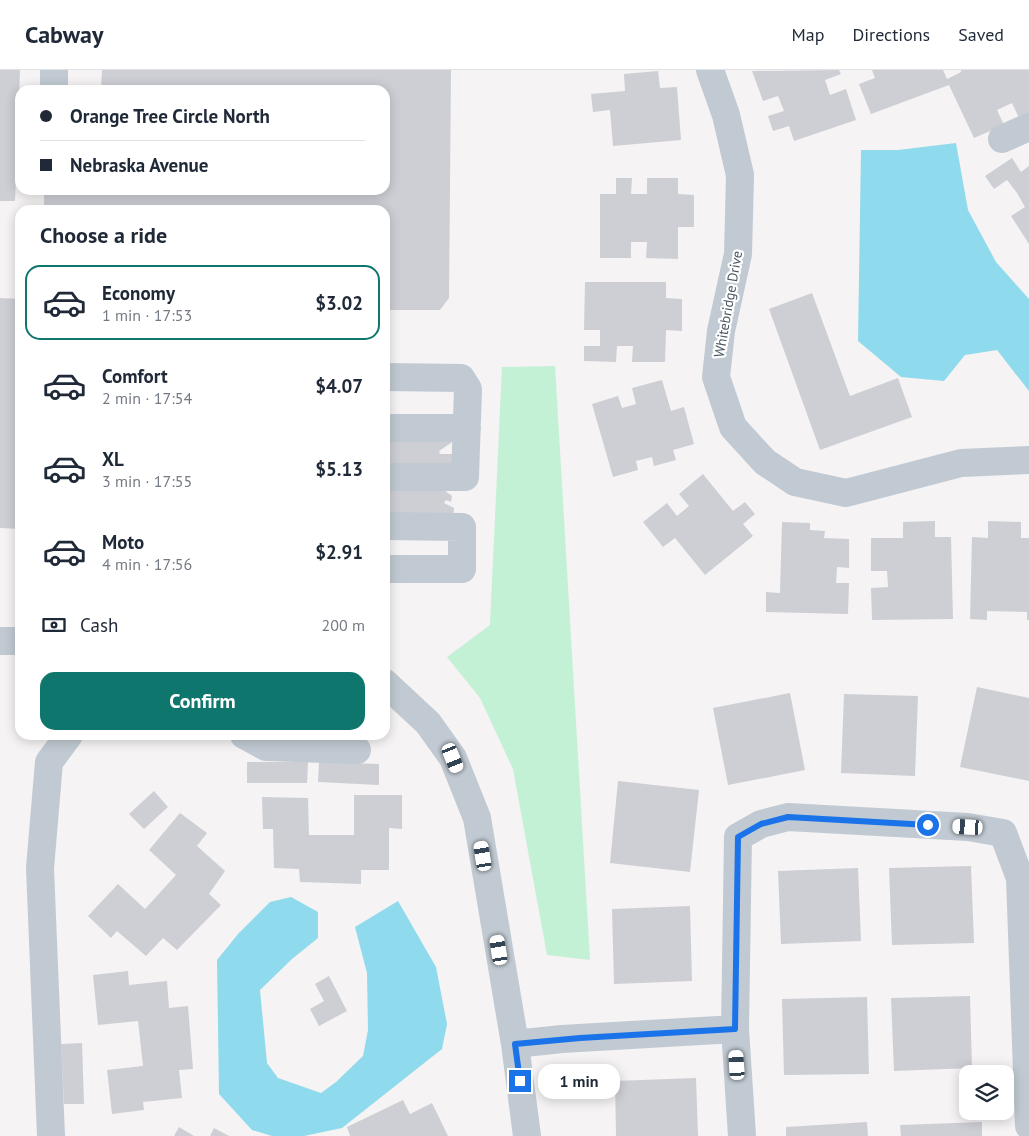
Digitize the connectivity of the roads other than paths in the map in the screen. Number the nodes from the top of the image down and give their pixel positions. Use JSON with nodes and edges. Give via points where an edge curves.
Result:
{"nodes":[{"id":1,"x":54,"y":70,"type":"edge"},
{"id":2,"x":710,"y":70,"type":"edge"},
{"id":3,"x":54,"y":85,"type":"edge"},
{"id":4,"x":1029,"y":128,"type":"edge"},
{"id":5,"x":1002,"y":139,"type":"dead end"},
{"id":6,"x":390,"y":377,"type":"edge"},
{"id":7,"x":390,"y":428,"type":"edge"},
{"id":8,"x":466,"y":428,"type":"junction"},
{"id":9,"x":1029,"y":460,"type":"edge"},
{"id":10,"x":390,"y":477,"type":"edge"},
{"id":11,"x":390,"y":526,"type":"edge"},
{"id":12,"x":390,"y":569,"type":"edge"},
{"id":13,"x":0,"y":641,"type":"edge"},
{"id":14,"x":15,"y":641,"type":"edge"},
{"id":15,"x":390,"y":688,"type":"edge"},
{"id":16,"x":65,"y":740,"type":"edge"},
{"id":17,"x":253,"y":740,"type":"edge"},
{"id":18,"x":357,"y":750,"type":"dead end"},
{"id":19,"x":735,"y":1029,"type":"junction"},
{"id":20,"x":515,"y":1044,"type":"junction"},
{"id":21,"x":1029,"y":1126,"type":"edge"},
{"id":22,"x":51,"y":1136,"type":"edge"},
{"id":23,"x":527,"y":1136,"type":"edge"},
{"id":24,"x":742,"y":1136,"type":"edge"}],
"edges":[{"from":1,"to":3,"type":"street"},
{"from":2,"to":9,"type":"street","name":"Whitebridge Drive","via":[[726,115],[740,175],[738,254],[721,331],[716,377],[734,427],[765,462],[795,482],[846,493],[960,463]]},
{"from":4,"to":5,"type":"street"},
{"from":6,"to":8,"type":"street","via":[[461,378],[468,389]]},
{"from":7,"to":8,"type":"street"},
{"from":8,"to":10,"type":"street","via":[[465,477]]},
{"from":11,"to":12,"type":"street","via":[[462,527],[462,569]]},
{"from":13,"to":14,"type":"street"},
{"from":15,"to":20,"type":"street","via":[[428,723],[453,758],[477,818]]},
{"from":16,"to":22,"type":"street","via":[[49,762],[40,868]]},
{"from":17,"to":18,"type":"street","via":[[266,747]]},
{"from":19,"to":20,"type":"street"},
{"from":19,"to":21,"type":"street","via":[[738,837],[761,824],[788,817],[968,827],[1003,833],[1020,878]]},
{"from":19,"to":24,"type":"street"},
{"from":20,"to":23,"type":"street"}]}
